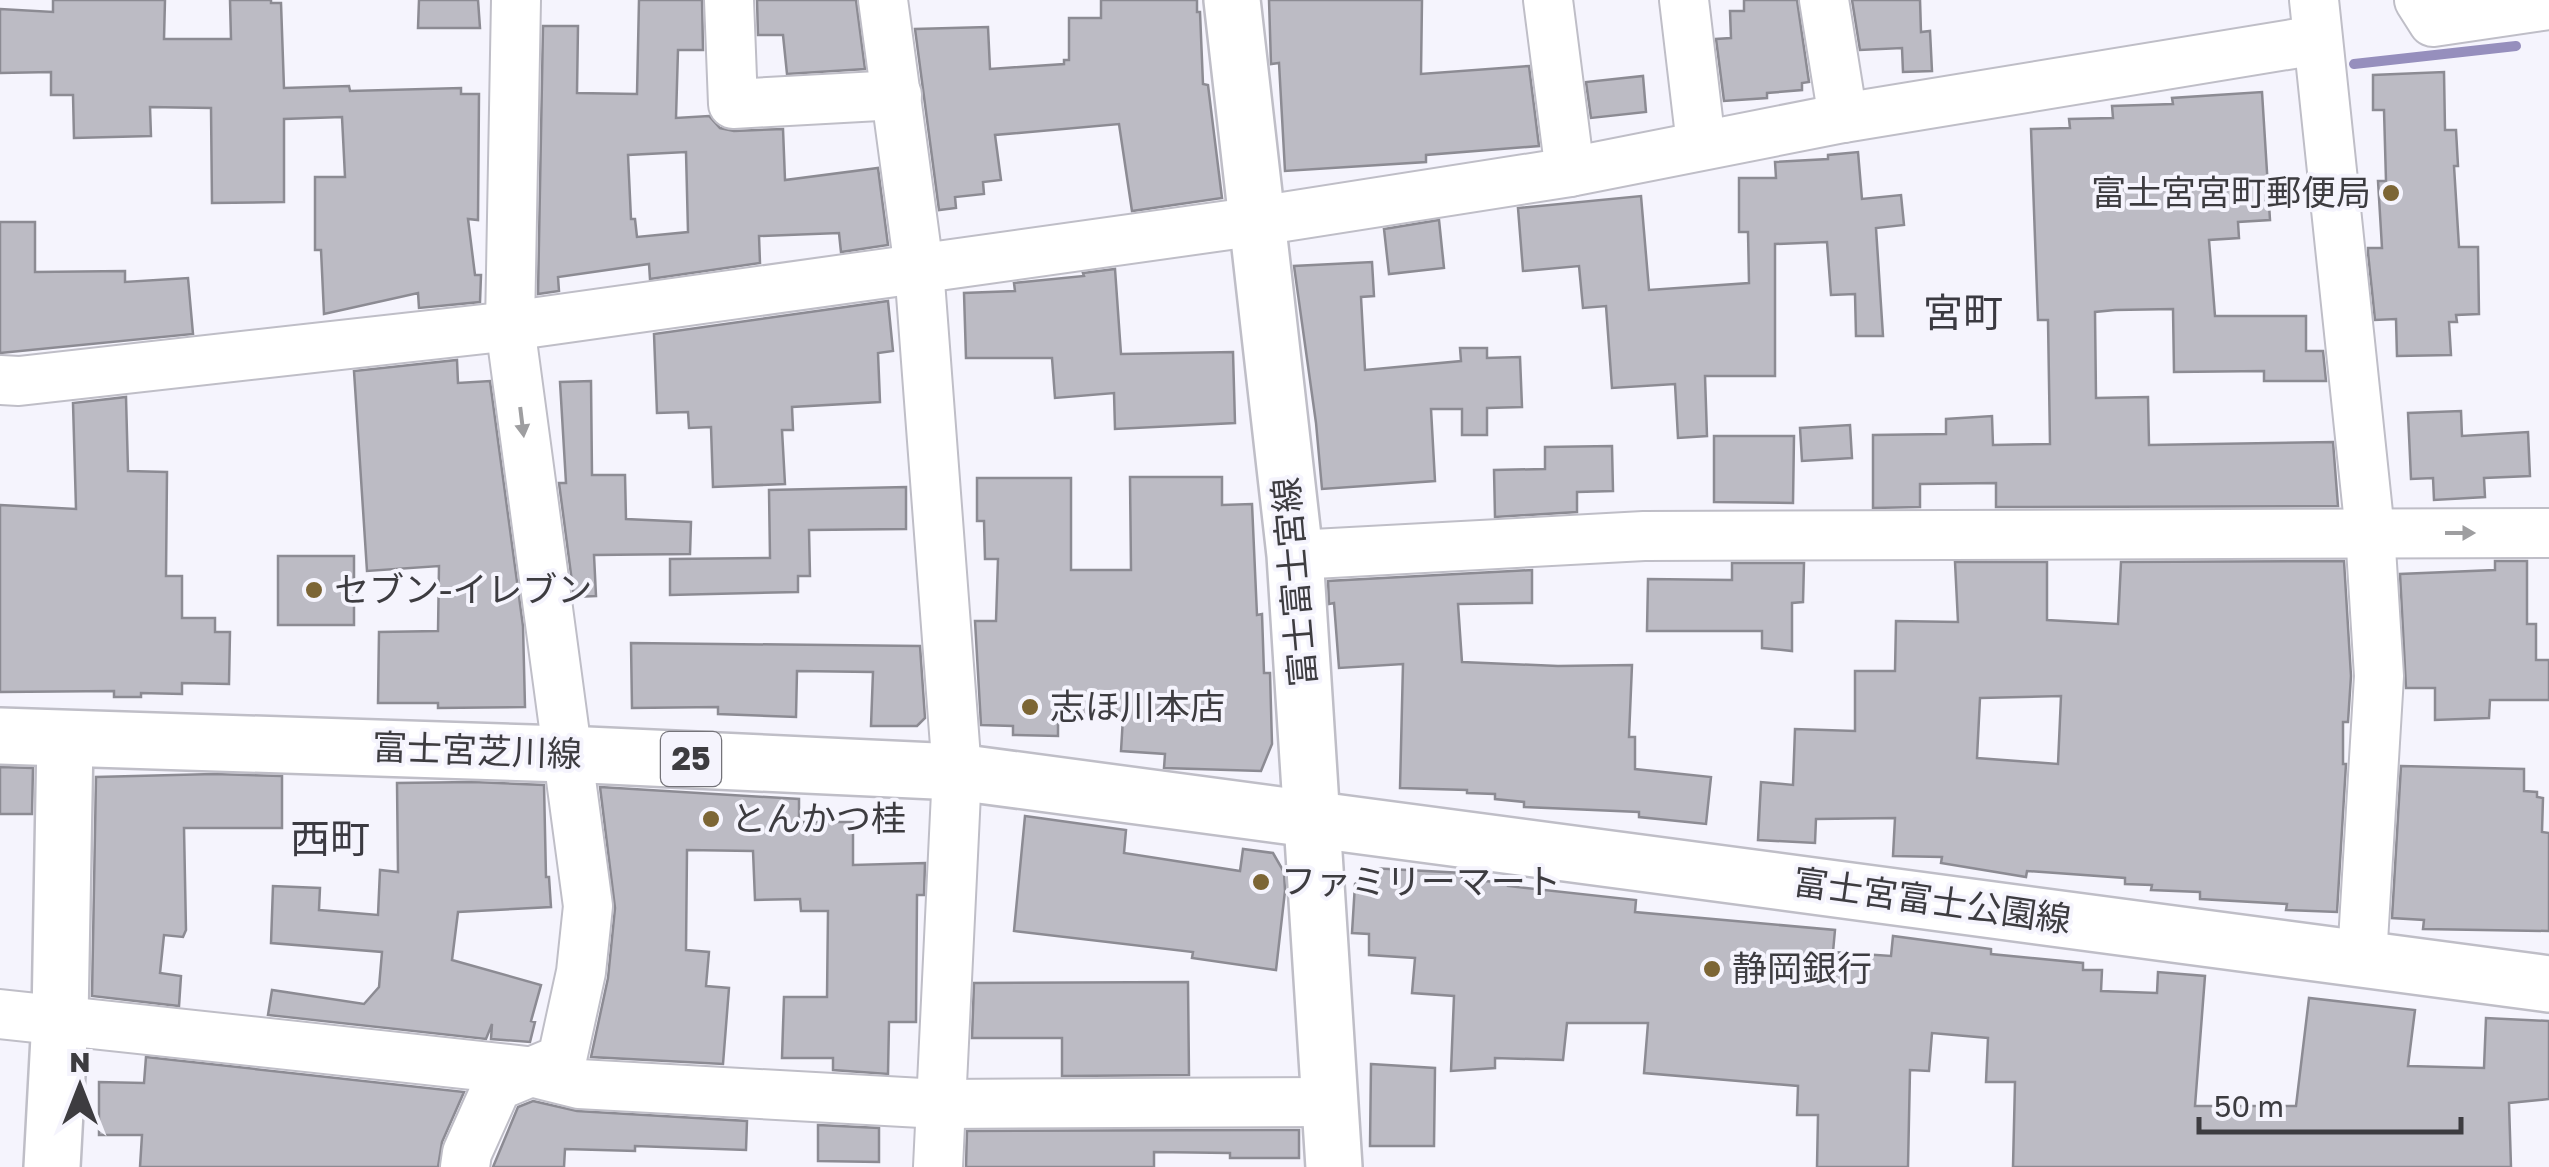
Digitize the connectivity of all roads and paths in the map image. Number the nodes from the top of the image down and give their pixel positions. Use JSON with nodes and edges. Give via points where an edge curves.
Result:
{"nodes":[{"id":1,"x":516,"y":0,"type":"edge"},
{"id":2,"x":729,"y":0,"type":"edge"},
{"id":3,"x":884,"y":0,"type":"edge"},
{"id":4,"x":1232,"y":0,"type":"edge"},
{"id":5,"x":1548,"y":0,"type":"edge"},
{"id":6,"x":1684,"y":0,"type":"edge"},
{"id":7,"x":1824,"y":0,"type":"edge"},
{"id":8,"x":2419,"y":0,"type":"edge"},
{"id":9,"x":2549,"y":5,"type":"edge"},
{"id":10,"x":2315,"y":20,"type":"edge"},
{"id":11,"x":896,"y":95,"type":"junction"},
{"id":12,"x":1843,"y":118,"type":"junction"},
{"id":13,"x":1701,"y":144,"type":"junction"},
{"id":14,"x":1570,"y":172,"type":"junction"},
{"id":15,"x":1258,"y":221,"type":"junction"},
{"id":16,"x":919,"y":268,"type":"junction"},
{"id":17,"x":510,"y":326,"type":"junction"},
{"id":18,"x":0,"y":380,"type":"edge"},
{"id":19,"x":2370,"y":532,"type":"junction"},
{"id":20,"x":2549,"y":533,"type":"edge"},
{"id":21,"x":1295,"y":555,"type":"junction"},
{"id":22,"x":0,"y":736,"type":"edge"},
{"id":23,"x":65,"y":738,"type":"junction"},
{"id":24,"x":565,"y":754,"type":"junction"},
{"id":25,"x":957,"y":772,"type":"junction"},
{"id":26,"x":1314,"y":820,"type":"junction"},
{"id":27,"x":2362,"y":958,"type":"junction"},
{"id":28,"x":2549,"y":984,"type":"edge"},
{"id":29,"x":0,"y":1014,"type":"edge"},
{"id":30,"x":60,"y":1019,"type":"junction"},
{"id":31,"x":527,"y":1071,"type":"junction"},
{"id":32,"x":1330,"y":1102,"type":"junction"},
{"id":33,"x":940,"y":1104,"type":"junction"},
{"id":34,"x":52,"y":1167,"type":"edge"},
{"id":35,"x":464,"y":1167,"type":"edge"},
{"id":36,"x":938,"y":1167,"type":"edge"},
{"id":37,"x":1334,"y":1167,"type":"edge"}],
"edges":[{"from":1,"to":17,"type":"street"},
{"from":2,"to":11,"type":"street","via":[[733,104]]},
{"from":3,"to":11,"type":"street"},
{"from":4,"to":15,"type":"main road","name":"富士富士宮線"},
{"from":5,"to":14,"type":"street"},
{"from":6,"to":13,"type":"street"},
{"from":7,"to":12,"type":"street"},
{"from":8,"to":9,"type":"street","via":[[2433,22]]},
{"from":10,"to":12,"type":"street"},
{"from":10,"to":19,"type":"street"},
{"from":11,"to":16,"type":"street"},
{"from":12,"to":13,"type":"street"},
{"from":13,"to":14,"type":"street"},
{"from":14,"to":15,"type":"street"},
{"from":15,"to":16,"type":"street"},
{"from":15,"to":21,"type":"main road","name":"富士富士宮線"},
{"from":16,"to":17,"type":"street"},
{"from":16,"to":25,"type":"street"},
{"from":17,"to":18,"type":"street"},
{"from":17,"to":24,"type":"street","one_way":true},
{"from":19,"to":20,"type":"street","one_way":true},
{"from":19,"to":21,"type":"street","via":[[1644,536]]},
{"from":19,"to":27,"type":"street","via":[[2379,676]]},
{"from":21,"to":26,"type":"main road","name":"富士富士宮線"},
{"from":22,"to":23,"type":"main road","name":"富士宮芝川線"},
{"from":23,"to":24,"type":"main road","name":"富士宮芝川線","number":"25"},
{"from":23,"to":30,"type":"main road"},
{"from":24,"to":25,"type":"main road","name":"富士宮芝川線","number":"25"},
{"from":24,"to":31,"type":"street","via":[[588,906],[581,972],[562,1059]]},
{"from":25,"to":26,"type":"main road","name":"富士宮芝川線","number":"25"},
{"from":25,"to":33,"type":"street"},
{"from":26,"to":27,"type":"main road","name":"富士宮富士公園線"},
{"from":26,"to":32,"type":"main road","name":"富士富士宮線"},
{"from":27,"to":28,"type":"main road","name":"富士宮富士公園線"},
{"from":29,"to":30,"type":"street"},
{"from":30,"to":31,"type":"street"},
{"from":30,"to":34,"type":"main road"},
{"from":31,"to":33,"type":"street","via":[[579,1084]]},
{"from":31,"to":35,"type":"street","via":[[497,1086]]},
{"from":32,"to":33,"type":"street"},
{"from":32,"to":37,"type":"main road","name":"富士富士宮線"},
{"from":33,"to":36,"type":"street"}]}
